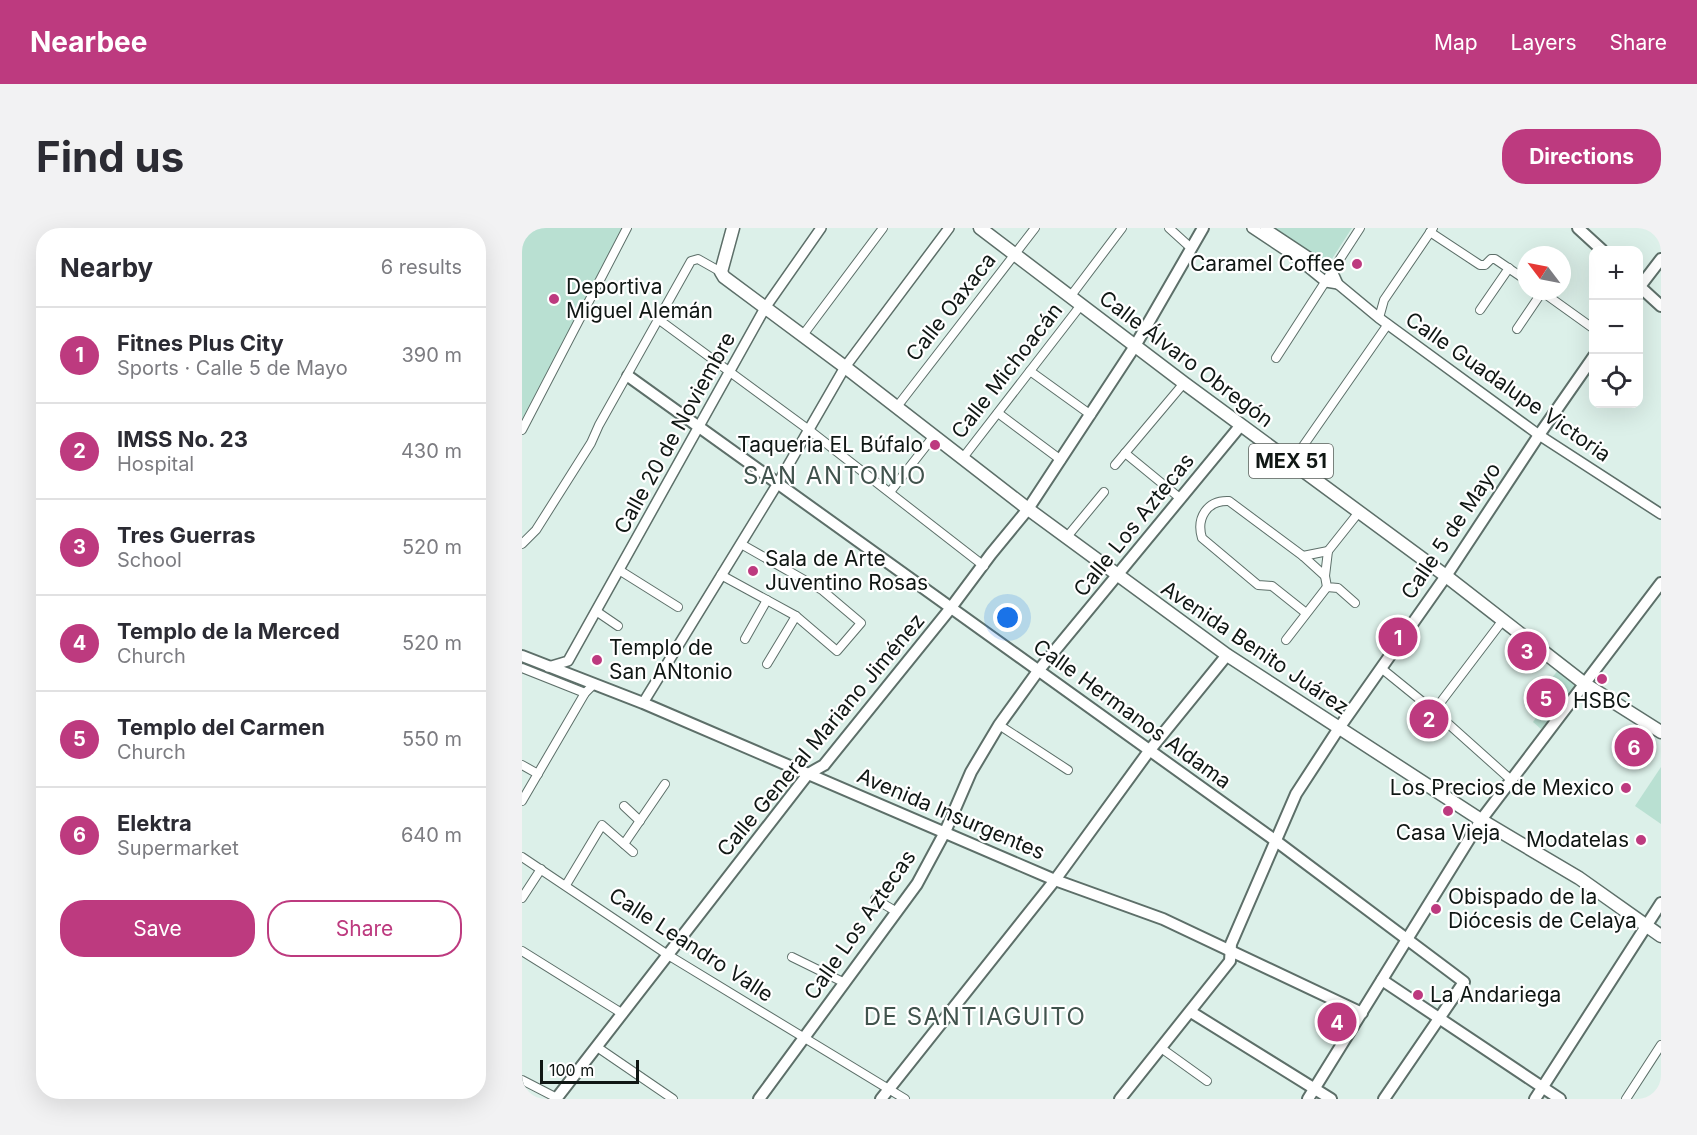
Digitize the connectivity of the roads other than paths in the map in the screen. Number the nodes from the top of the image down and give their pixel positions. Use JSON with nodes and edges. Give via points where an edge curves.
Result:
{"nodes":[{"id":1,"x":627,"y":228,"type":"edge"},
{"id":2,"x":733,"y":228,"type":"edge"},
{"id":3,"x":739,"y":228,"type":"edge"},
{"id":4,"x":821,"y":228,"type":"edge"},
{"id":5,"x":883,"y":228,"type":"edge"},
{"id":6,"x":949,"y":228,"type":"edge"},
{"id":7,"x":980,"y":228,"type":"edge"},
{"id":8,"x":1035,"y":228,"type":"edge"},
{"id":9,"x":1122,"y":228,"type":"edge"},
{"id":10,"x":1169,"y":228,"type":"edge"},
{"id":11,"x":1203,"y":228,"type":"edge"},
{"id":12,"x":1252,"y":228,"type":"edge"},
{"id":13,"x":1265,"y":228,"type":"edge"},
{"id":14,"x":1360,"y":228,"type":"edge"},
{"id":15,"x":1578,"y":228,"type":"edge"},
{"id":16,"x":1431,"y":230,"type":"edge"},
{"id":17,"x":1598,"y":246,"type":"edge"},
{"id":18,"x":727,"y":248,"type":"junction"},
{"id":19,"x":1191,"y":248,"type":"junction"},
{"id":20,"x":1015,"y":255,"type":"junction"},
{"id":21,"x":1661,"y":259,"type":"edge"},
{"id":22,"x":1509,"y":268,"type":"junction"},
{"id":23,"x":720,"y":272,"type":"junction"},
{"id":24,"x":1332,"y":273,"type":"junction"},
{"id":25,"x":1517,"y":274,"type":"edge"},
{"id":26,"x":1326,"y":282,"type":"junction"},
{"id":27,"x":1643,"y":282,"type":"edge"},
{"id":28,"x":1338,"y":284,"type":"junction"},
{"id":29,"x":1643,"y":290,"type":"edge"},
{"id":30,"x":1070,"y":297,"type":"junction"},
{"id":31,"x":1536,"y":300,"type":"edge"},
{"id":32,"x":1552,"y":300,"type":"edge"},
{"id":33,"x":1081,"y":305,"type":"junction"},
{"id":34,"x":1661,"y":306,"type":"edge"},
{"id":35,"x":765,"y":308,"type":"junction"},
{"id":36,"x":1480,"y":310,"type":"dead end"},
{"id":37,"x":1379,"y":318,"type":"junction"},
{"id":38,"x":658,"y":319,"type":"junction"},
{"id":39,"x":1388,"y":324,"type":"junction"},
{"id":40,"x":1589,"y":326,"type":"edge"},
{"id":41,"x":1517,"y":328,"type":"dead end"},
{"id":42,"x":803,"y":335,"type":"junction"},
{"id":43,"x":1135,"y":346,"type":"junction"},
{"id":44,"x":1276,"y":358,"type":"dead end"},
{"id":45,"x":1589,"y":362,"type":"edge"},
{"id":46,"x":845,"y":367,"type":"junction"},
{"id":47,"x":730,"y":370,"type":"junction"},
{"id":48,"x":1030,"y":370,"type":"junction"},
{"id":49,"x":628,"y":376,"type":"junction"},
{"id":50,"x":1184,"y":383,"type":"junction"},
{"id":51,"x":896,"y":408,"type":"junction"},
{"id":52,"x":998,"y":413,"type":"junction"},
{"id":53,"x":1091,"y":415,"type":"junction"},
{"id":54,"x":1241,"y":425,"type":"junction"},
{"id":55,"x":699,"y":427,"type":"junction"},
{"id":56,"x":522,"y":430,"type":"edge"},
{"id":57,"x":809,"y":430,"type":"junction"},
{"id":58,"x":1539,"y":435,"type":"junction"},
{"id":59,"x":933,"y":437,"type":"junction"},
{"id":60,"x":1125,"y":453,"type":"junction"},
{"id":61,"x":962,"y":459,"type":"junction"},
{"id":62,"x":1061,"y":460,"type":"junction"},
{"id":63,"x":1292,"y":462,"type":"junction"},
{"id":64,"x":1114,"y":465,"type":"dead end"},
{"id":65,"x":778,"y":483,"type":"junction"},
{"id":66,"x":890,"y":492,"type":"junction"},
{"id":67,"x":1104,"y":492,"type":"dead end"},
{"id":68,"x":1181,"y":499,"type":"junction"},
{"id":69,"x":1028,"y":509,"type":"junction"},
{"id":70,"x":1359,"y":512,"type":"junction"},
{"id":71,"x":1661,"y":514,"type":"edge"},
{"id":72,"x":1066,"y":538,"type":"junction"},
{"id":73,"x":522,"y":544,"type":"edge"},
{"id":74,"x":741,"y":544,"type":"junction"},
{"id":75,"x":1328,"y":551,"type":"junction"},
{"id":76,"x":1303,"y":556,"type":"junction"},
{"id":77,"x":984,"y":566,"type":"junction"},
{"id":78,"x":619,"y":570,"type":"junction"},
{"id":79,"x":722,"y":575,"type":"junction"},
{"id":80,"x":1118,"y":576,"type":"junction"},
{"id":81,"x":1325,"y":576,"type":"junction"},
{"id":82,"x":1446,"y":576,"type":"junction"},
{"id":83,"x":1661,"y":583,"type":"edge"},
{"id":84,"x":1327,"y":587,"type":"junction"},
{"id":85,"x":767,"y":600,"type":"junction"},
{"id":86,"x":1355,"y":603,"type":"dead end"},
{"id":87,"x":678,"y":607,"type":"dead end"},
{"id":88,"x":950,"y":609,"type":"junction"},
{"id":89,"x":596,"y":611,"type":"junction"},
{"id":90,"x":1306,"y":613,"type":"junction"},
{"id":91,"x":796,"y":616,"type":"junction"},
{"id":92,"x":1503,"y":620,"type":"junction"},
{"id":93,"x":618,"y":626,"type":"dead end"},
{"id":94,"x":745,"y":639,"type":"dead end"},
{"id":95,"x":1286,"y":640,"type":"dead end"},
{"id":96,"x":1227,"y":655,"type":"junction"},
{"id":97,"x":522,"y":656,"type":"edge"},
{"id":98,"x":567,"y":661,"type":"junction"},
{"id":99,"x":767,"y":664,"type":"dead end"},
{"id":100,"x":547,"y":667,"type":"junction"},
{"id":101,"x":522,"y":668,"type":"edge"},
{"id":102,"x":1381,"y":668,"type":"junction"},
{"id":103,"x":1038,"y":671,"type":"junction"},
{"id":104,"x":594,"y":684,"type":"junction"},
{"id":105,"x":1585,"y":684,"type":"junction"},
{"id":106,"x":585,"y":693,"type":"junction"},
{"id":107,"x":643,"y":703,"type":"junction"},
{"id":108,"x":1434,"y":711,"type":"junction"},
{"id":109,"x":999,"y":725,"type":"junction"},
{"id":110,"x":1339,"y":728,"type":"junction"},
{"id":111,"x":1661,"y":732,"type":"edge"},
{"id":112,"x":1149,"y":751,"type":"junction"},
{"id":113,"x":522,"y":765,"type":"edge"},
{"id":114,"x":1068,"y":770,"type":"dead end"},
{"id":115,"x":538,"y":774,"type":"junction"},
{"id":116,"x":808,"y":774,"type":"junction"},
{"id":117,"x":1510,"y":779,"type":"junction"},
{"id":118,"x":665,"y":784,"type":"dead end"},
{"id":119,"x":522,"y":801,"type":"edge"},
{"id":120,"x":624,"y":806,"type":"dead end"},
{"id":121,"x":1481,"y":820,"type":"junction"},
{"id":122,"x":640,"y":821,"type":"junction"},
{"id":123,"x":945,"y":832,"type":"junction"},
{"id":124,"x":1276,"y":841,"type":"junction"},
{"id":125,"x":624,"y":844,"type":"junction"},
{"id":126,"x":633,"y":852,"type":"dead end"},
{"id":127,"x":522,"y":857,"type":"edge"},
{"id":128,"x":541,"y":869,"type":"junction"},
{"id":129,"x":1055,"y":880,"type":"junction"},
{"id":130,"x":566,"y":885,"type":"junction"},
{"id":131,"x":522,"y":898,"type":"edge"},
{"id":132,"x":875,"y":899,"type":"dead end"},
{"id":133,"x":1661,"y":903,"type":"edge"},
{"id":134,"x":897,"y":912,"type":"junction"},
{"id":135,"x":1646,"y":924,"type":"junction"},
{"id":136,"x":1661,"y":936,"type":"edge"},
{"id":137,"x":1408,"y":940,"type":"junction"},
{"id":138,"x":522,"y":951,"type":"edge"},
{"id":139,"x":1231,"y":952,"type":"junction"},
{"id":140,"x":668,"y":955,"type":"junction"},
{"id":141,"x":792,"y":957,"type":"dead end"},
{"id":142,"x":1382,"y":980,"type":"junction"},
{"id":143,"x":844,"y":982,"type":"junction"},
{"id":144,"x":1191,"y":1012,"type":"junction"},
{"id":145,"x":1362,"y":1013,"type":"junction"},
{"id":146,"x":623,"y":1014,"type":"junction"},
{"id":147,"x":1440,"y":1017,"type":"junction"},
{"id":148,"x":804,"y":1038,"type":"junction"},
{"id":149,"x":1661,"y":1046,"type":"edge"},
{"id":150,"x":597,"y":1047,"type":"junction"},
{"id":151,"x":1161,"y":1048,"type":"junction"},
{"id":152,"x":522,"y":1080,"type":"edge"},
{"id":153,"x":1207,"y":1081,"type":"dead end"},
{"id":154,"x":1543,"y":1087,"type":"junction"},
{"id":155,"x":888,"y":1089,"type":"junction"},
{"id":156,"x":1315,"y":1089,"type":"junction"},
{"id":157,"x":556,"y":1098,"type":"edge"},
{"id":158,"x":673,"y":1099,"type":"edge"},
{"id":159,"x":759,"y":1099,"type":"edge"},
{"id":160,"x":881,"y":1099,"type":"edge"},
{"id":161,"x":904,"y":1099,"type":"edge"},
{"id":162,"x":1120,"y":1099,"type":"edge"},
{"id":163,"x":1308,"y":1099,"type":"edge"},
{"id":164,"x":1331,"y":1099,"type":"edge"},
{"id":165,"x":1384,"y":1099,"type":"edge"},
{"id":166,"x":1535,"y":1099,"type":"edge"},
{"id":167,"x":1560,"y":1099,"type":"edge"},
{"id":168,"x":1626,"y":1099,"type":"edge"}],
"edges":[{"from":1,"to":56,"type":"street"},
{"from":2,"to":18,"type":"main road"},
{"from":3,"to":18,"type":"street"},
{"from":4,"to":35,"type":"street","name":"Calle 20 de Noviembre"},
{"from":5,"to":42,"type":"street"},
{"from":6,"to":46,"type":"street"},
{"from":7,"to":20,"type":"main road","name":"Calle Álvaro Obregón","number":"MEX 51"},
{"from":8,"to":20,"type":"street","name":"Calle Oaxaca"},
{"from":9,"to":30,"type":"street"},
{"from":10,"to":19,"type":"street"},
{"from":11,"to":19,"type":"main road","name":"Calle General Mariano Jiménez"},
{"from":12,"to":26,"type":"street"},
{"from":13,"to":24,"type":"street","name":"Calle Guadalupe Victoria"},
{"from":14,"to":24,"type":"street"},
{"from":15,"to":17,"type":"main road"},
{"from":16,"to":22,"type":"street","via":[[1480,265],[1495,259]]},
{"from":16,"to":37,"type":"street","via":[[1384,300]]},
{"from":18,"to":23,"type":"main road"},
{"from":19,"to":43,"type":"main road","name":"Calle General Mariano Jiménez"},
{"from":20,"to":30,"type":"main road","name":"Calle Álvaro Obregón","number":"MEX 51"},
{"from":20,"to":51,"type":"street","name":"Calle Oaxaca"},
{"from":21,"to":27,"type":"main road"},
{"from":22,"to":25,"type":"street"},
{"from":22,"to":36,"type":"street"},
{"from":23,"to":35,"type":"main road","name":"Avenida Benito Juárez"},
{"from":23,"to":38,"type":"street","via":[[698,260],[691,261]]},
{"from":24,"to":26,"type":"street"},
{"from":24,"to":28,"type":"street","name":"Calle Guadalupe Victoria"},
{"from":26,"to":28,"type":"street"},
{"from":26,"to":44,"type":"street"},
{"from":28,"to":37,"type":"street","name":"Calle Guadalupe Victoria"},
{"from":29,"to":34,"type":"main road"},
{"from":30,"to":33,"type":"main road","name":"Calle Álvaro Obregón","number":"MEX 51"},
{"from":31,"to":41,"type":"street"},
{"from":32,"to":40,"type":"street"},
{"from":33,"to":43,"type":"main road","name":"Calle Álvaro Obregón","number":"MEX 51"},
{"from":33,"to":48,"type":"street","name":"Calle Michoacán"},
{"from":35,"to":42,"type":"main road","name":"Avenida Benito Juárez"},
{"from":35,"to":47,"type":"street","name":"Calle 20 de Noviembre"},
{"from":37,"to":39,"type":"street","name":"Calle Guadalupe Victoria"},
{"from":38,"to":47,"type":"street"},
{"from":38,"to":49,"type":"street"},
{"from":39,"to":58,"type":"street","name":"Calle Guadalupe Victoria"},
{"from":39,"to":63,"type":"street"},
{"from":42,"to":46,"type":"main road","name":"Avenida Benito Juárez"},
{"from":43,"to":50,"type":"main road","name":"Calle Álvaro Obregón","number":"MEX 51"},
{"from":43,"to":53,"type":"main road","name":"Calle General Mariano Jiménez"},
{"from":45,"to":58,"type":"main road","name":"Calle 5 de Mayo"},
{"from":46,"to":51,"type":"main road","name":"Avenida Benito Juárez"},
{"from":46,"to":57,"type":"street"},
{"from":47,"to":55,"type":"street","name":"Calle 20 de Noviembre"},
{"from":47,"to":57,"type":"street"},
{"from":48,"to":52,"type":"street","name":"Calle Michoacán"},
{"from":48,"to":53,"type":"street"},
{"from":49,"to":55,"type":"main road","name":"Calle Hermanos Aldama"},
{"from":49,"to":73,"type":"street","via":[[591,443],[536,530]]},
{"from":50,"to":54,"type":"main road","name":"Calle Álvaro Obregón","number":"MEX 51"},
{"from":50,"to":60,"type":"street"},
{"from":51,"to":59,"type":"main road","name":"Avenida Benito Juárez"},
{"from":52,"to":61,"type":"street","name":"Calle Michoacán"},
{"from":52,"to":62,"type":"street"},
{"from":53,"to":62,"type":"main road","name":"Calle General Mariano Jiménez"},
{"from":54,"to":63,"type":"main road","name":"Calle Álvaro Obregón","number":"MEX 51"},
{"from":54,"to":68,"type":"main road","name":"Calle Los Aztecas"},
{"from":55,"to":65,"type":"main road","name":"Calle Hermanos Aldama"},
{"from":55,"to":78,"type":"street","name":"Calle 20 de Noviembre"},
{"from":57,"to":65,"type":"street"},
{"from":57,"to":66,"type":"street"},
{"from":58,"to":71,"type":"street","name":"Calle Guadalupe Victoria"},
{"from":58,"to":82,"type":"main road","name":"Calle 5 de Mayo"},
{"from":59,"to":61,"type":"main road","name":"Avenida Benito Juárez"},
{"from":59,"to":66,"type":"street"},
{"from":60,"to":64,"type":"street"},
{"from":60,"to":68,"type":"street"},
{"from":61,"to":69,"type":"main road","name":"Avenida Benito Juárez"},
{"from":62,"to":69,"type":"main road","name":"Calle General Mariano Jiménez"},
{"from":63,"to":70,"type":"main road","name":"Calle Álvaro Obregón","number":"MEX 51"},
{"from":65,"to":74,"type":"street"},
{"from":65,"to":88,"type":"main road","name":"Calle Hermanos Aldama"},
{"from":66,"to":77,"type":"street"},
{"from":67,"to":72,"type":"street"},
{"from":68,"to":80,"type":"main road","name":"Calle Los Aztecas"},
{"from":69,"to":72,"type":"main road","name":"Avenida Benito Juárez"},
{"from":69,"to":77,"type":"main road","name":"Calle General Mariano Jiménez"},
{"from":70,"to":75,"type":"street"},
{"from":70,"to":82,"type":"main road","name":"Calle Álvaro Obregón","number":"MEX 51"},
{"from":72,"to":80,"type":"main road","name":"Avenida Benito Juárez"},
{"from":74,"to":79,"type":"street"},
{"from":74,"to":91,"type":"street","via":[[822,590],[861,623],[837,651]]},
{"from":75,"to":76,"type":"street"},
{"from":75,"to":81,"type":"street"},
{"from":76,"to":81,"type":"street"},
{"from":76,"to":90,"type":"street","via":[[1229,501],[1212,503],[1200,519],[1202,538],[1258,585],[1272,586]]},
{"from":77,"to":88,"type":"main road","name":"Calle General Mariano Jiménez"},
{"from":78,"to":87,"type":"street"},
{"from":78,"to":89,"type":"street","name":"Calle 20 de Noviembre"},
{"from":79,"to":85,"type":"street"},
{"from":79,"to":107,"type":"street"},
{"from":80,"to":96,"type":"main road","name":"Avenida Benito Juárez"},
{"from":80,"to":103,"type":"main road","name":"Calle Los Aztecas"},
{"from":81,"to":84,"type":"street"},
{"from":82,"to":92,"type":"main road","name":"Calle Álvaro Obregón","number":"MEX 51"},
{"from":82,"to":102,"type":"main road","name":"Calle 5 de Mayo"},
{"from":83,"to":105,"type":"main road"},
{"from":84,"to":86,"type":"street","via":[[1338,588]]},
{"from":84,"to":90,"type":"street"},
{"from":85,"to":91,"type":"street"},
{"from":85,"to":94,"type":"street"},
{"from":88,"to":103,"type":"main road","name":"Calle Hermanos Aldama"},
{"from":88,"to":116,"type":"main road","name":"Calle General Mariano Jiménez","via":[[824,765]]},
{"from":89,"to":93,"type":"street"},
{"from":89,"to":98,"type":"street","name":"Calle 20 de Noviembre"},
{"from":90,"to":95,"type":"street"},
{"from":91,"to":99,"type":"street"},
{"from":92,"to":105,"type":"main road","name":"Calle Álvaro Obregón","number":"MEX 51"},
{"from":92,"to":108,"type":"street"},
{"from":96,"to":110,"type":"main road","name":"Avenida Benito Juárez"},
{"from":96,"to":112,"type":"main road"},
{"from":97,"to":100,"type":"main road","name":"Avenida Insurgentes"},
{"from":98,"to":100,"type":"street"},
{"from":98,"to":104,"type":"street","via":[[573,671],[592,678]]},
{"from":100,"to":104,"type":"main road","name":"Avenida Insurgentes"},
{"from":101,"to":106,"type":"street"},
{"from":102,"to":108,"type":"street"},
{"from":102,"to":110,"type":"main road","name":"Calle 5 de Mayo"},
{"from":103,"to":109,"type":"main road","name":"Calle Los Aztecas"},
{"from":103,"to":112,"type":"main road","name":"Calle Hermanos Aldama"},
{"from":104,"to":106,"type":"street"},
{"from":104,"to":107,"type":"main road","name":"Avenida Insurgentes"},
{"from":105,"to":111,"type":"main road","name":"Calle Álvaro Obregón","number":"MEX 51"},
{"from":105,"to":117,"type":"main road"},
{"from":106,"to":115,"type":"street"},
{"from":107,"to":116,"type":"main road","name":"Avenida Insurgentes"},
{"from":108,"to":117,"type":"street"},
{"from":109,"to":114,"type":"street"},
{"from":109,"to":123,"type":"main road","name":"Calle Los Aztecas","via":[[971,772]]},
{"from":110,"to":121,"type":"main road","name":"Avenida Benito Juárez"},
{"from":110,"to":124,"type":"main road","name":"Calle 5 de Mayo","via":[[1296,794]]},
{"from":112,"to":124,"type":"main road","name":"Calle Hermanos Aldama"},
{"from":112,"to":129,"type":"main road"},
{"from":113,"to":115,"type":"street"},
{"from":115,"to":119,"type":"street"},
{"from":116,"to":123,"type":"main road","name":"Avenida Insurgentes"},
{"from":116,"to":140,"type":"main road","name":"Calle General Mariano Jiménez"},
{"from":117,"to":121,"type":"main road"},
{"from":118,"to":122,"type":"street"},
{"from":120,"to":122,"type":"street"},
{"from":121,"to":135,"type":"main road","name":"Avenida Benito Juárez","via":[[1579,878]]},
{"from":121,"to":137,"type":"main road"},
{"from":122,"to":125,"type":"street"},
{"from":123,"to":129,"type":"main road","name":"Avenida Insurgentes"},
{"from":123,"to":134,"type":"main road","name":"Calle Los Aztecas"},
{"from":124,"to":137,"type":"main road","name":"Calle Hermanos Aldama"},
{"from":124,"to":139,"type":"main road","name":"Calle 5 de Mayo","via":[[1231,944]]},
{"from":125,"to":126,"type":"street"},
{"from":125,"to":130,"type":"street","via":[[602,825]]},
{"from":127,"to":128,"type":"street","name":"Calle Leandro Valle"},
{"from":128,"to":130,"type":"street","name":"Calle Leandro Valle"},
{"from":128,"to":131,"type":"street"},
{"from":129,"to":139,"type":"main road","name":"Avenida Insurgentes","via":[[1163,919]]},
{"from":129,"to":155,"type":"main road"},
{"from":130,"to":140,"type":"street","name":"Calle Leandro Valle"},
{"from":132,"to":134,"type":"street"},
{"from":133,"to":135,"type":"main road"},
{"from":134,"to":143,"type":"main road","name":"Calle Los Aztecas"},
{"from":135,"to":136,"type":"main road","name":"Avenida Benito Juárez"},
{"from":135,"to":154,"type":"main road"},
{"from":137,"to":142,"type":"main road"},
{"from":137,"to":147,"type":"main road","name":"Calle Hermanos Aldama","via":[[1464,982]]},
{"from":138,"to":146,"type":"street"},
{"from":139,"to":144,"type":"main road","name":"Calle 5 de Mayo","via":[[1230,961]]},
{"from":139,"to":145,"type":"main road","name":"Avenida Insurgentes"},
{"from":140,"to":146,"type":"main road","name":"Calle General Mariano Jiménez"},
{"from":140,"to":148,"type":"street","name":"Calle Leandro Valle"},
{"from":141,"to":143,"type":"street"},
{"from":142,"to":145,"type":"main road"},
{"from":142,"to":147,"type":"main road"},
{"from":143,"to":148,"type":"main road","name":"Calle Los Aztecas"},
{"from":144,"to":151,"type":"main road","name":"Calle 5 de Mayo"},
{"from":144,"to":156,"type":"main road"},
{"from":145,"to":156,"type":"main road"},
{"from":146,"to":150,"type":"main road","name":"Calle General Mariano Jiménez"},
{"from":147,"to":154,"type":"main road"},
{"from":147,"to":165,"type":"main road"},
{"from":148,"to":155,"type":"street","name":"Calle Leandro Valle"},
{"from":148,"to":159,"type":"main road","name":"Calle Los Aztecas"},
{"from":149,"to":168,"type":"street"},
{"from":150,"to":157,"type":"main road","name":"Calle General Mariano Jiménez"},
{"from":150,"to":158,"type":"street"},
{"from":151,"to":153,"type":"street"},
{"from":151,"to":162,"type":"main road","name":"Calle 5 de Mayo"},
{"from":152,"to":157,"type":"street"},
{"from":154,"to":166,"type":"main road"},
{"from":154,"to":167,"type":"main road"},
{"from":155,"to":160,"type":"main road"},
{"from":155,"to":161,"type":"street","name":"Calle Leandro Valle"},
{"from":156,"to":163,"type":"main road"},
{"from":156,"to":164,"type":"main road"}]}
